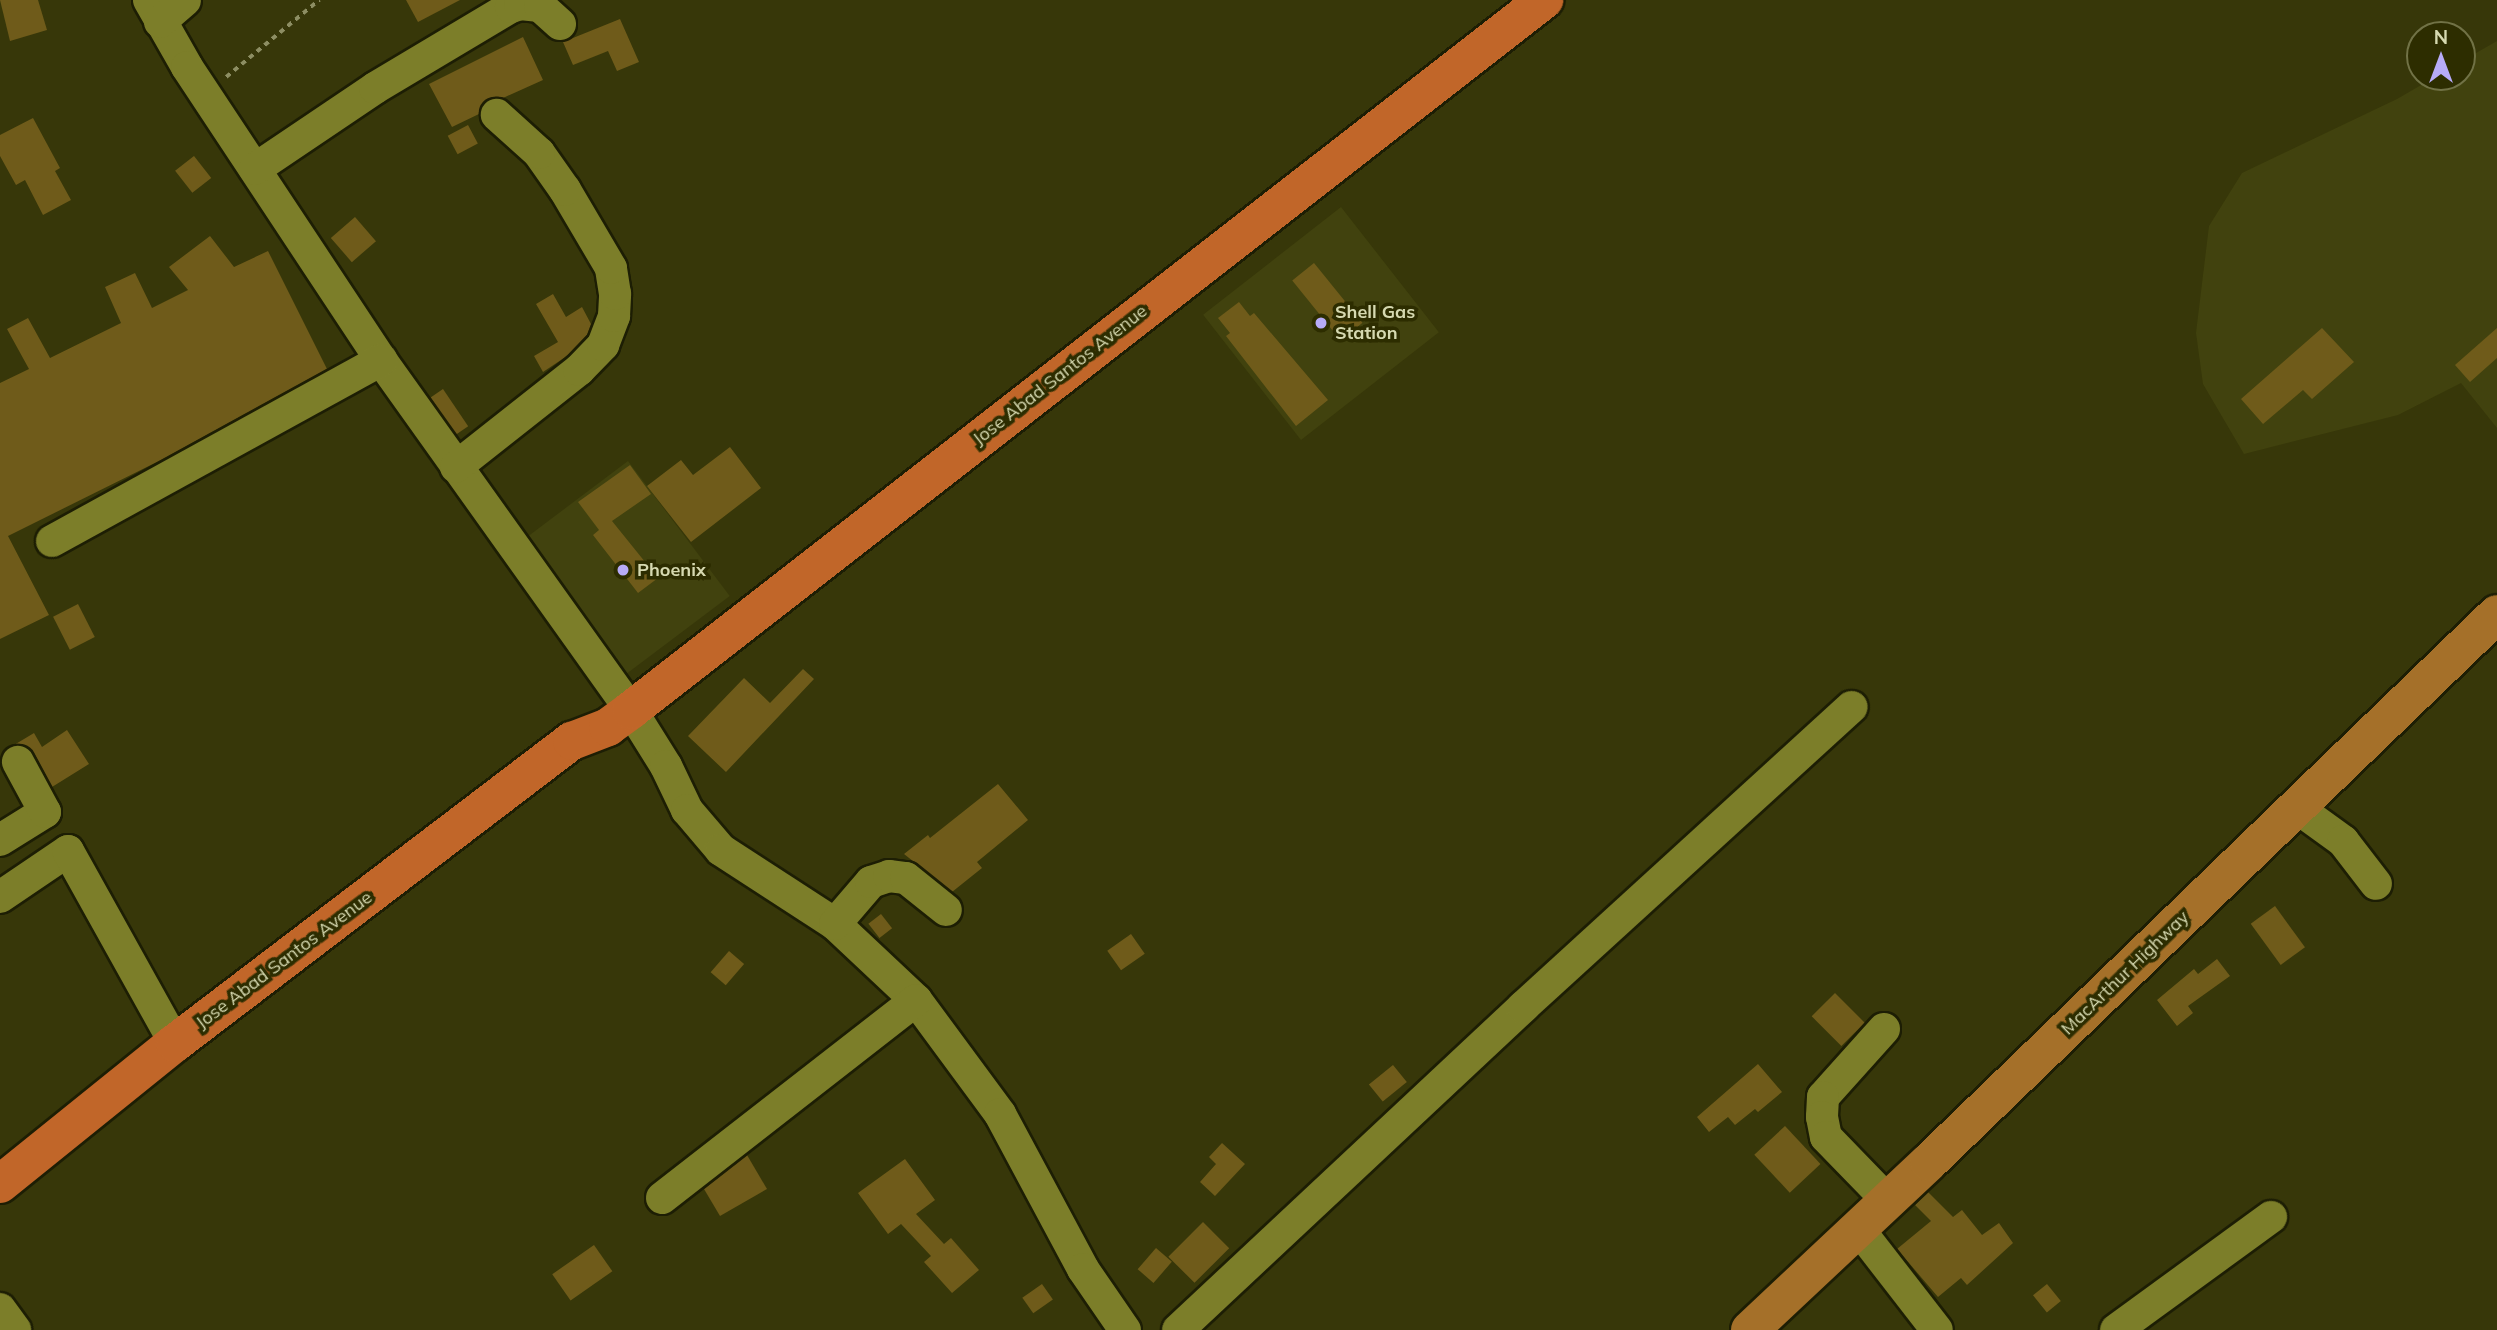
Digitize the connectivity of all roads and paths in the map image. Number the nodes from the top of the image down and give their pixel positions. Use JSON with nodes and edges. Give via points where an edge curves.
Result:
{"nodes":[{"id":1,"x":185,"y":0,"type":"edge"},
{"id":2,"x":319,"y":0,"type":"edge"},
{"id":3,"x":1507,"y":0,"type":"edge"},
{"id":4,"x":1544,"y":0,"type":"edge"},
{"id":5,"x":155,"y":11,"type":"edge"},
{"id":6,"x":560,"y":24,"type":"dead end"},
{"id":7,"x":205,"y":94,"type":"junction"},
{"id":8,"x":497,"y":115,"type":"dead end"},
{"id":9,"x":255,"y":169,"type":"junction"},
{"id":10,"x":381,"y":360,"type":"junction"},
{"id":11,"x":456,"y":467,"type":"junction"},
{"id":12,"x":52,"y":541,"type":"dead end"},
{"id":13,"x":2497,"y":614,"type":"edge"},
{"id":14,"x":623,"y":699,"type":"junction"},
{"id":15,"x":1852,"y":707,"type":"dead end"},
{"id":16,"x":18,"y":762,"type":"dead end"},
{"id":17,"x":2296,"y":807,"type":"junction"},
{"id":18,"x":45,"y":812,"type":"junction"},
{"id":19,"x":0,"y":840,"type":"edge"},
{"id":20,"x":68,"y":851,"type":"junction"},
{"id":21,"x":2376,"y":884,"type":"dead end"},
{"id":22,"x":0,"y":897,"type":"edge"},
{"id":23,"x":946,"y":910,"type":"dead end"},
{"id":24,"x":835,"y":924,"type":"junction"},
{"id":25,"x":916,"y":1000,"type":"junction"},
{"id":26,"x":1884,"y":1029,"type":"dead end"},
{"id":27,"x":175,"y":1043,"type":"junction"},
{"id":28,"x":0,"y":1184,"type":"edge"},
{"id":29,"x":662,"y":1198,"type":"dead end"},
{"id":30,"x":1887,"y":1200,"type":"junction"},
{"id":31,"x":2271,"y":1217,"type":"dead end"},
{"id":32,"x":1857,"y":1227,"type":"junction"},
{"id":33,"x":0,"y":1310,"type":"edge"},
{"id":34,"x":15,"y":1330,"type":"edge"},
{"id":35,"x":1125,"y":1330,"type":"edge"},
{"id":36,"x":1178,"y":1330,"type":"edge"},
{"id":37,"x":1750,"y":1330,"type":"edge"},
{"id":38,"x":1937,"y":1330,"type":"edge"},
{"id":39,"x":2116,"y":1330,"type":"edge"}],
"edges":[{"from":1,"to":5,"type":"street"},
{"from":2,"to":7,"type":"path"},
{"from":3,"to":14,"type":"highway","name":"Jose Abad Santos Avenue","via":[[881,488]]},
{"from":4,"to":14,"type":"highway","name":"Jose Abad Santos Avenue"},
{"from":5,"to":7,"type":"street"},
{"from":6,"to":9,"type":"street","via":[[540,6],[510,7],[375,88]]},
{"from":7,"to":9,"type":"street"},
{"from":8,"to":11,"type":"street","via":[[539,153],[611,268],[614,316],[603,345],[579,370]]},
{"from":9,"to":10,"type":"street"},
{"from":10,"to":11,"type":"street"},
{"from":10,"to":12,"type":"street"},
{"from":11,"to":14,"type":"street"},
{"from":13,"to":17,"type":"main road","name":"MacArthur Highway"},
{"from":14,"to":24,"type":"street","via":[[666,766],[687,810],[721,850]]},
{"from":14,"to":27,"type":"highway","name":"Jose Abad Santos Avenue","via":[[596,706],[572,741]]},
{"from":15,"to":36,"type":"street"},
{"from":16,"to":18,"type":"street"},
{"from":17,"to":21,"type":"street","via":[[2343,841]]},
{"from":17,"to":30,"type":"main road","name":"MacArthur Highway"},
{"from":18,"to":19,"type":"street"},
{"from":18,"to":20,"type":"street"},
{"from":20,"to":22,"type":"street"},
{"from":20,"to":27,"type":"street"},
{"from":23,"to":24,"type":"street","via":[[906,878],[889,876],[871,882]]},
{"from":24,"to":25,"type":"street"},
{"from":25,"to":29,"type":"street"},
{"from":25,"to":35,"type":"street","via":[[1000,1114],[1083,1269]]},
{"from":26,"to":30,"type":"street","via":[[1823,1097],[1822,1117],[1826,1137]]},
{"from":27,"to":28,"type":"highway","name":"Jose Abad Santos Avenue"},
{"from":30,"to":32,"type":"main road","name":"MacArthur Highway"},
{"from":31,"to":39,"type":"street"},
{"from":32,"to":37,"type":"main road","name":"MacArthur Highway"},
{"from":32,"to":38,"type":"street"},
{"from":33,"to":34,"type":"street"}]}
